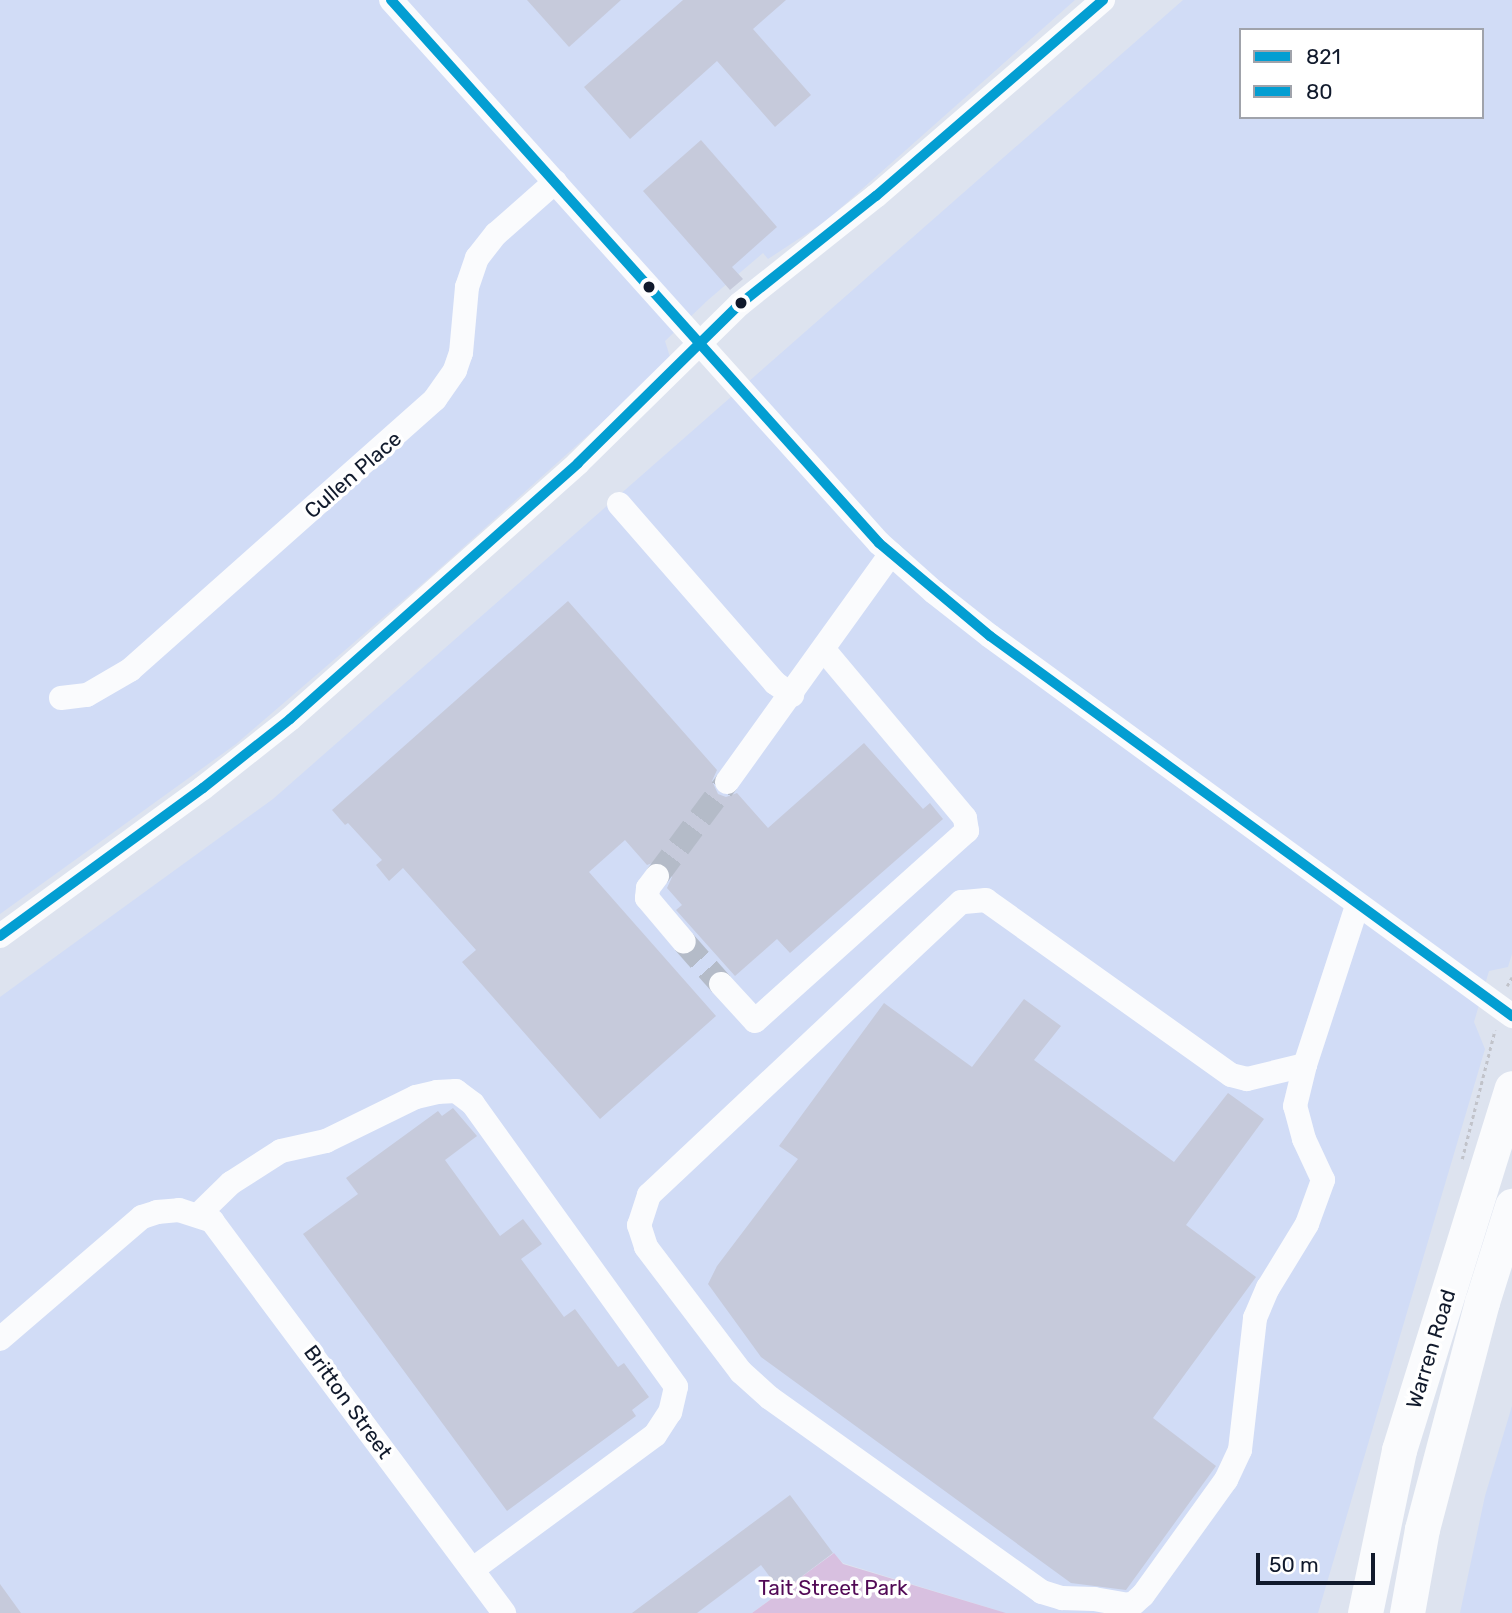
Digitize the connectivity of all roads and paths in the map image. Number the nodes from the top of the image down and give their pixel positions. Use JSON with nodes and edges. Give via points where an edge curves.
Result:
{"nodes":[{"id":1,"x":391,"y":0,"type":"edge"},
{"id":2,"x":1103,"y":0,"type":"edge"},
{"id":3,"x":555,"y":182,"type":"junction"},
{"id":4,"x":699,"y":344,"type":"junction"},
{"id":5,"x":619,"y":504,"type":"dead end"},
{"id":6,"x":891,"y":554,"type":"junction"},
{"id":7,"x":824,"y":650,"type":"junction"},
{"id":8,"x":792,"y":695,"type":"junction"},
{"id":9,"x":61,"y":698,"type":"dead end"},
{"id":10,"x":727,"y":782,"type":"tunnel mouth"},
{"id":11,"x":657,"y":876,"type":"tunnel mouth"},
{"id":12,"x":1357,"y":906,"type":"junction"},
{"id":13,"x":0,"y":936,"type":"edge"},
{"id":14,"x":684,"y":942,"type":"tunnel mouth"},
{"id":15,"x":721,"y":984,"type":"tunnel mouth"},
{"id":16,"x":1512,"y":1016,"type":"edge"},
{"id":17,"x":1304,"y":1065,"type":"junction"},
{"id":18,"x":1512,"y":1088,"type":"edge"},
{"id":19,"x":1512,"y":1206,"type":"edge"},
{"id":20,"x":186,"y":1209,"type":"junction"},
{"id":21,"x":0,"y":1339,"type":"edge"},
{"id":22,"x":472,"y":1570,"type":"junction"},
{"id":23,"x":503,"y":1613,"type":"edge"},
{"id":24,"x":1365,"y":1613,"type":"edge"},
{"id":25,"x":1407,"y":1613,"type":"edge"}],
"edges":[{"from":1,"to":3,"type":"street"},
{"from":2,"to":4,"type":"street","via":[[876,196],[740,304]]},
{"from":3,"to":4,"type":"street"},
{"from":3,"to":9,"type":"street","name":"Cullen Place","via":[[496,234],[477,258],[467,287],[461,353],[435,399],[130,670],[87,695]]},
{"from":4,"to":6,"type":"street"},
{"from":4,"to":13,"type":"street","via":[[578,463],[290,719]]},
{"from":5,"to":8,"type":"street","via":[[775,683]]},
{"from":6,"to":7,"type":"street"},
{"from":6,"to":12,"type":"street","via":[[990,636]]},
{"from":7,"to":8,"type":"street"},
{"from":7,"to":15,"type":"street","via":[[965,818],[967,831],[755,1021]]},
{"from":8,"to":10,"type":"street"},
{"from":11,"to":14,"type":"street","via":[[647,898]]},
{"from":12,"to":16,"type":"street"},
{"from":12,"to":17,"type":"street"},
{"from":17,"to":17,"type":"street","via":[[1247,1079],[1231,1075],[986,900],[961,902],[649,1195],[639,1225],[653,1258],[741,1372],[770,1398],[1042,1592],[1127,1605],[1143,1595],[1233,1470],[1240,1450],[1255,1318],[1307,1224],[1323,1180],[1297,1120],[1295,1106]]},
{"from":18,"to":24,"type":"highway","name":"Warren Road","via":[[1399,1450]]},
{"from":19,"to":25,"type":"highway","name":"Warren Road","via":[[1422,1529]]},
{"from":20,"to":21,"type":"street","via":[[157,1212],[128,1226]]},
{"from":20,"to":22,"type":"street","name":"Britton Street","via":[[223,1232]]},
{"from":20,"to":22,"type":"street","via":[[281,1152],[326,1141],[416,1097],[456,1091],[473,1104],[676,1387],[670,1412],[655,1435]]},
{"from":22,"to":23,"type":"street","name":"Britton Street"}]}
